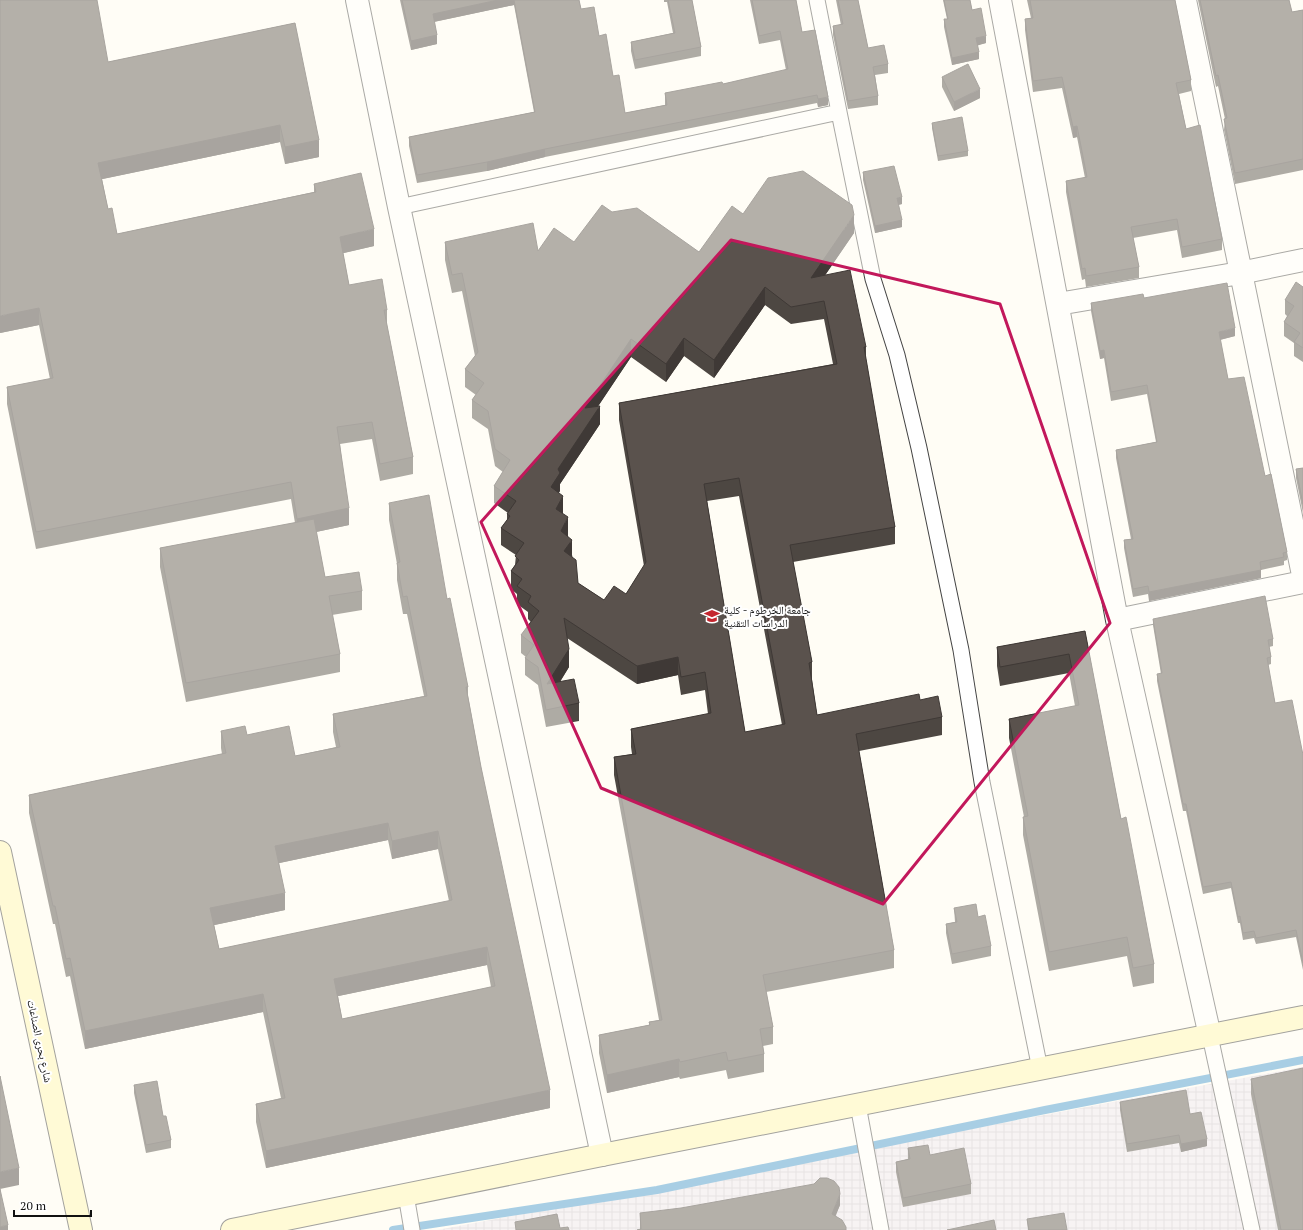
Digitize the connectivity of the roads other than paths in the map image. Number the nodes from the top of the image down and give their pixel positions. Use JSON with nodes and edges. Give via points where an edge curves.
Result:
{"nodes":[{"id":1,"x":357,"y":0,"type":"edge"},
{"id":2,"x":817,"y":0,"type":"edge"},
{"id":3,"x":1000,"y":0,"type":"edge"},
{"id":4,"x":1185,"y":0,"type":"edge"},
{"id":5,"x":839,"y":112,"type":"junction"},
{"id":6,"x":399,"y":207,"type":"junction"},
{"id":7,"x":1303,"y":260,"type":"edge"},
{"id":8,"x":1240,"y":273,"type":"junction"},
{"id":9,"x":1058,"y":304,"type":"junction"},
{"id":10,"x":1303,"y":575,"type":"edge"},
{"id":11,"x":1303,"y":582,"type":"edge"},
{"id":12,"x":1117,"y":620,"type":"junction"},
{"id":13,"x":0,"y":852,"type":"edge"},
{"id":14,"x":1303,"y":1017,"type":"edge"},
{"id":15,"x":1210,"y":1036,"type":"junction"},
{"id":16,"x":1040,"y":1069,"type":"junction"},
{"id":17,"x":858,"y":1105,"type":"junction"},
{"id":18,"x":602,"y":1155,"type":"junction"},
{"id":19,"x":406,"y":1195,"type":"junction"},
{"id":20,"x":411,"y":1225,"type":"edge"},
{"id":21,"x":81,"y":1230,"type":"edge"},
{"id":22,"x":232,"y":1230,"type":"edge"},
{"id":23,"x":881,"y":1230,"type":"edge"},
{"id":24,"x":1252,"y":1230,"type":"edge"}],
"edges":[{"from":1,"to":6,"type":"street"},
{"from":2,"to":5,"type":"lane"},
{"from":3,"to":9,"type":"street"},
{"from":4,"to":8,"type":"street"},
{"from":5,"to":6,"type":"lane"},
{"from":5,"to":16,"type":"lane","via":[[873,279],[897,355],[919,448],[961,650],[982,782]]},
{"from":6,"to":18,"type":"street"},
{"from":7,"to":8,"type":"street"},
{"from":8,"to":9,"type":"street"},
{"from":8,"to":10,"type":"street"},
{"from":9,"to":12,"type":"street"},
{"from":11,"to":12,"type":"street"},
{"from":12,"to":15,"type":"street"},
{"from":13,"to":21,"type":"street","name":"شارع بحرى الصناعات"},
{"from":14,"to":15,"type":"street"},
{"from":15,"to":16,"type":"street"},
{"from":15,"to":24,"type":"lane"},
{"from":16,"to":17,"type":"street"},
{"from":17,"to":18,"type":"street"},
{"from":17,"to":23,"type":"lane"},
{"from":18,"to":19,"type":"street"},
{"from":19,"to":20,"type":"lane"},
{"from":19,"to":22,"type":"street"}]}
